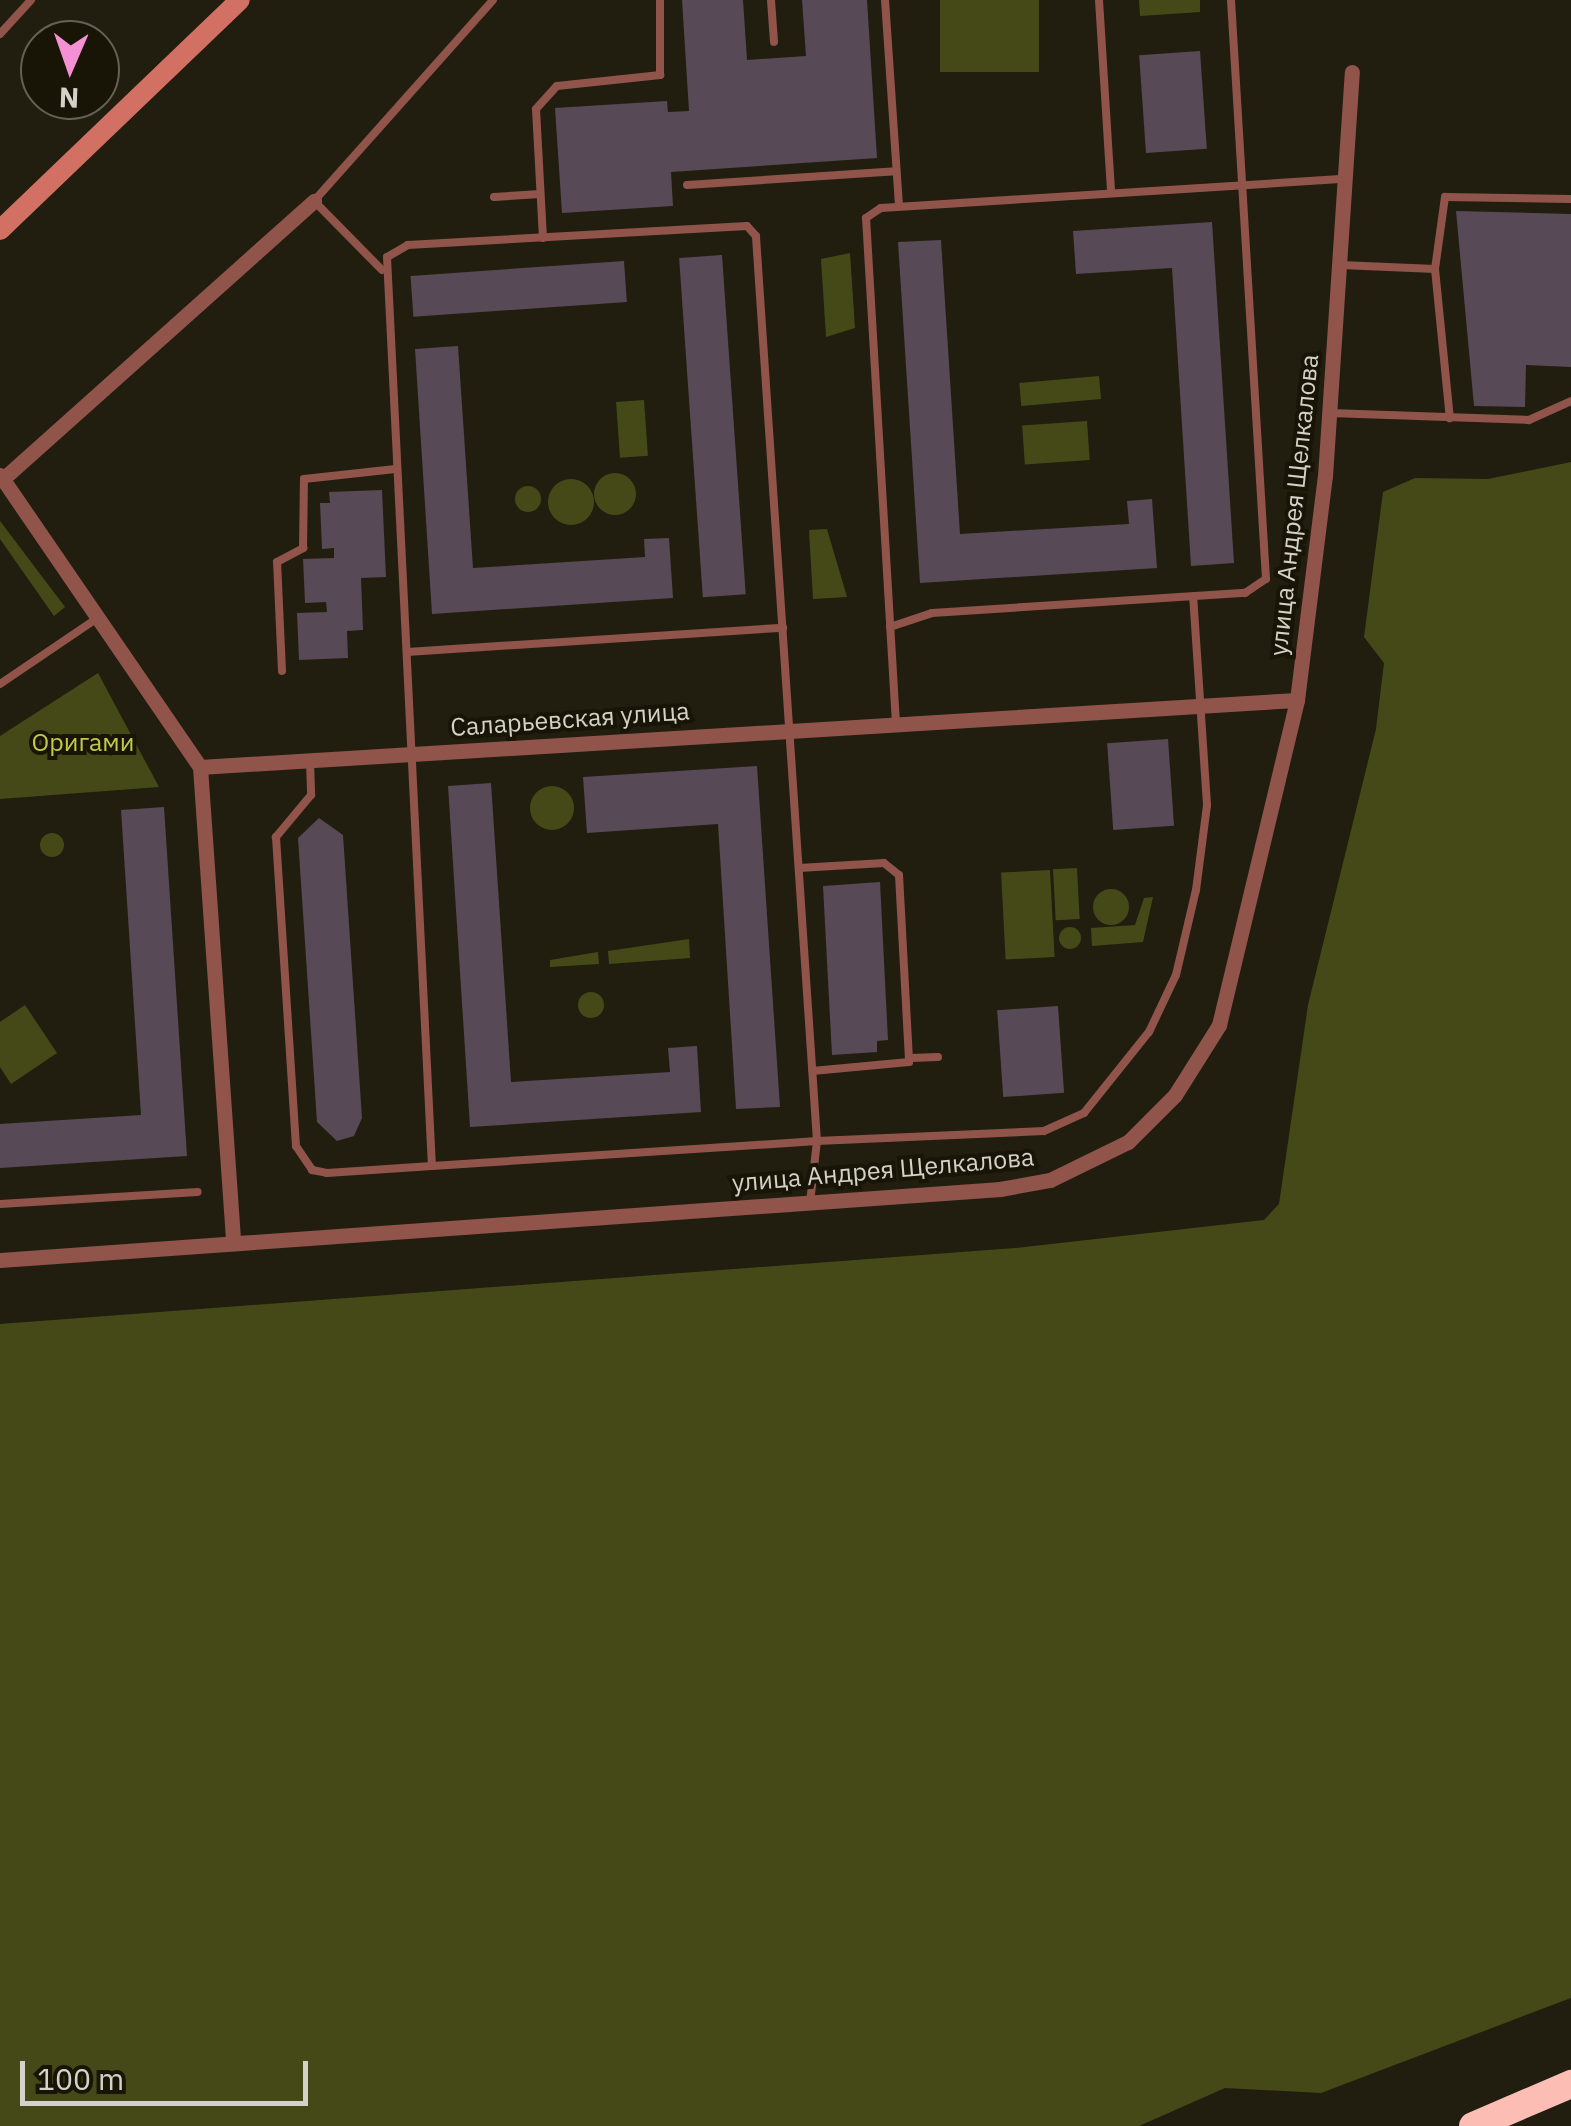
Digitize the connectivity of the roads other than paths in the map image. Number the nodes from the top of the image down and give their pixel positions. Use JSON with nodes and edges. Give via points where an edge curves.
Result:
{"nodes":[{"id":1,"x":31,"y":0,"type":"edge"},
{"id":2,"x":240,"y":0,"type":"edge"},
{"id":3,"x":493,"y":0,"type":"edge"},
{"id":4,"x":660,"y":0,"type":"edge"},
{"id":5,"x":772,"y":0,"type":"edge"},
{"id":6,"x":885,"y":0,"type":"edge"},
{"id":7,"x":1099,"y":0,"type":"edge"},
{"id":8,"x":1231,"y":0,"type":"edge"},
{"id":9,"x":0,"y":34,"type":"edge"},
{"id":10,"x":774,"y":42,"type":"dead end"},
{"id":11,"x":1352,"y":72,"type":"dead end"},
{"id":12,"x":896,"y":171,"type":"junction"},
{"id":13,"x":1347,"y":178,"type":"junction"},
{"id":14,"x":687,"y":185,"type":"dead end"},
{"id":15,"x":1243,"y":185,"type":"junction"},
{"id":16,"x":540,"y":194,"type":"junction"},
{"id":17,"x":1111,"y":194,"type":"junction"},
{"id":18,"x":494,"y":197,"type":"dead end"},
{"id":19,"x":1571,"y":199,"type":"edge"},
{"id":20,"x":314,"y":201,"type":"junction"},
{"id":21,"x":899,"y":207,"type":"junction"},
{"id":22,"x":0,"y":230,"type":"edge"},
{"id":23,"x":543,"y":238,"type":"junction"},
{"id":24,"x":1342,"y":265,"type":"junction"},
{"id":25,"x":1436,"y":269,"type":"junction"},
{"id":26,"x":382,"y":270,"type":"junction"},
{"id":27,"x":1571,"y":402,"type":"edge"},
{"id":28,"x":1330,"y":413,"type":"junction"},
{"id":29,"x":1450,"y":418,"type":"junction"},
{"id":30,"x":395,"y":469,"type":"junction"},
{"id":31,"x":2,"y":477,"type":"edge"},
{"id":32,"x":1193,"y":596,"type":"junction"},
{"id":33,"x":102,"y":615,"type":"junction"},
{"id":34,"x":890,"y":627,"type":"junction"},
{"id":35,"x":783,"y":628,"type":"junction"},
{"id":36,"x":407,"y":652,"type":"junction"},
{"id":37,"x":282,"y":671,"type":"dead end"},
{"id":38,"x":0,"y":684,"type":"edge"},
{"id":39,"x":1297,"y":700,"type":"junction"},
{"id":40,"x":1200,"y":706,"type":"junction"},
{"id":41,"x":896,"y":724,"type":"junction"},
{"id":42,"x":790,"y":731,"type":"junction"},
{"id":43,"x":409,"y":754,"type":"junction"},
{"id":44,"x":310,"y":760,"type":"junction"},
{"id":45,"x":200,"y":768,"type":"junction"},
{"id":46,"x":799,"y":868,"type":"junction"},
{"id":47,"x":938,"y":1057,"type":"dead end"},
{"id":48,"x":910,"y":1058,"type":"junction"},
{"id":49,"x":812,"y":1071,"type":"junction"},
{"id":50,"x":817,"y":1141,"type":"junction"},
{"id":51,"x":432,"y":1166,"type":"junction"},
{"id":52,"x":198,"y":1192,"type":"dead end"},
{"id":53,"x":810,"y":1203,"type":"junction"},
{"id":54,"x":0,"y":1204,"type":"edge"},
{"id":55,"x":233,"y":1244,"type":"junction"},
{"id":56,"x":0,"y":1260,"type":"edge"},
{"id":57,"x":1571,"y":2084,"type":"edge"},
{"id":58,"x":1472,"y":2126,"type":"edge"}],
"edges":[{"from":1,"to":9,"type":"lane"},
{"from":2,"to":22,"type":"street"},
{"from":3,"to":20,"type":"lane"},
{"from":4,"to":16,"type":"lane","via":[[660,75],[557,86],[536,108]]},
{"from":5,"to":10,"type":"lane"},
{"from":6,"to":12,"type":"lane"},
{"from":7,"to":17,"type":"lane"},
{"from":8,"to":15,"type":"lane"},
{"from":11,"to":13,"type":"street","name":"улица Андрея Щелкалова"},
{"from":12,"to":14,"type":"lane"},
{"from":12,"to":21,"type":"lane"},
{"from":13,"to":15,"type":"lane"},
{"from":13,"to":24,"type":"street","name":"улица Андрея Щелкалова"},
{"from":15,"to":17,"type":"lane"},
{"from":15,"to":32,"type":"lane","via":[[1268,570],[1257,590]]},
{"from":16,"to":18,"type":"lane"},
{"from":16,"to":23,"type":"lane"},
{"from":17,"to":21,"type":"lane"},
{"from":19,"to":25,"type":"lane","via":[[1445,197]]},
{"from":20,"to":26,"type":"lane"},
{"from":20,"to":31,"type":"street"},
{"from":21,"to":34,"type":"lane","via":[[873,210],[864,230]]},
{"from":23,"to":26,"type":"lane","via":[[408,245]]},
{"from":23,"to":35,"type":"lane","via":[[747,226],[756,236]]},
{"from":24,"to":25,"type":"lane"},
{"from":24,"to":28,"type":"street","name":"улица Андрея Щелкалова"},
{"from":25,"to":29,"type":"lane"},
{"from":26,"to":30,"type":"lane"},
{"from":27,"to":29,"type":"lane","via":[[1528,420]]},
{"from":28,"to":29,"type":"lane"},
{"from":28,"to":39,"type":"street","name":"улица Андрея Щелкалова"},
{"from":30,"to":36,"type":"lane"},
{"from":30,"to":37,"type":"lane","via":[[304,479],[304,548],[276,562]]},
{"from":31,"to":33,"type":"street"},
{"from":32,"to":34,"type":"lane","via":[[932,613]]},
{"from":32,"to":40,"type":"lane"},
{"from":33,"to":38,"type":"lane"},
{"from":33,"to":45,"type":"street"},
{"from":34,"to":41,"type":"lane"},
{"from":35,"to":36,"type":"lane"},
{"from":35,"to":42,"type":"lane"},
{"from":36,"to":43,"type":"lane"},
{"from":39,"to":40,"type":"street","name":"Саларьевская улица"},
{"from":39,"to":53,"type":"street","name":"улица Андрея Щелкалова","via":[[1219,1025],[1157,1116],[1092,1164],[1050,1180]]},
{"from":40,"to":41,"type":"street","name":"Саларьевская улица"},
{"from":40,"to":50,"type":"lane","via":[[1207,805],[1196,890],[1176,975],[1117,1077],[1084,1113],[1044,1132]]},
{"from":41,"to":42,"type":"street","name":"Саларьевская улица"},
{"from":42,"to":43,"type":"street","name":"Саларьевская улица"},
{"from":42,"to":46,"type":"lane"},
{"from":43,"to":44,"type":"street","name":"Саларьевская улица"},
{"from":43,"to":51,"type":"lane"},
{"from":44,"to":45,"type":"street","name":"Саларьевская улица"},
{"from":44,"to":51,"type":"lane","via":[[311,795],[276,838],[296,1146],[301,1160],[326,1173]]},
{"from":45,"to":55,"type":"street"},
{"from":46,"to":48,"type":"lane","via":[[896,870]]},
{"from":46,"to":49,"type":"lane"},
{"from":47,"to":48,"type":"lane"},
{"from":48,"to":49,"type":"lane","via":[[904,1066]]},
{"from":49,"to":50,"type":"lane"},
{"from":50,"to":51,"type":"lane"},
{"from":50,"to":53,"type":"lane"},
{"from":52,"to":54,"type":"lane"},
{"from":53,"to":55,"type":"street","name":"улица Андрея Щелкалова"},
{"from":55,"to":56,"type":"street","name":"улица Андрея Щелкалова"},
{"from":57,"to":58,"type":"highway"}]}
